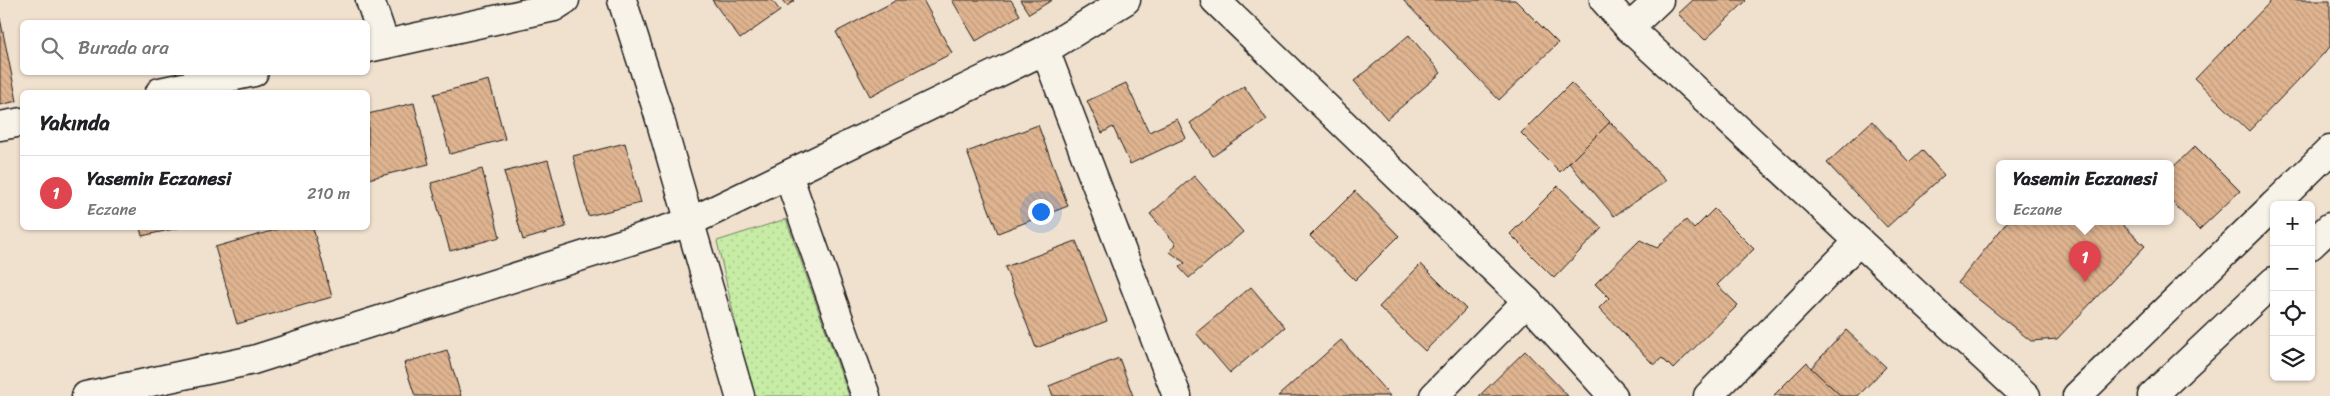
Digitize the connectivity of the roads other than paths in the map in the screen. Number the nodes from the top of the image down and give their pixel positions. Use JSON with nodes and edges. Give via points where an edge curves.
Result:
{"nodes":[{"id":1,"x":370,"y":0,"type":"edge"},
{"id":2,"x":565,"y":0,"type":"edge"},
{"id":3,"x":622,"y":0,"type":"edge"},
{"id":4,"x":1126,"y":0,"type":"edge"},
{"id":5,"x":1215,"y":0,"type":"edge"},
{"id":6,"x":1604,"y":0,"type":"edge"},
{"id":7,"x":1659,"y":0,"type":"edge"},
{"id":8,"x":1629,"y":28,"type":"junction"},
{"id":9,"x":376,"y":46,"type":"edge"},
{"id":10,"x":1045,"y":50,"type":"junction"},
{"id":11,"x":240,"y":75,"type":"edge"},
{"id":12,"x":169,"y":90,"type":"edge"},
{"id":13,"x":20,"y":122,"type":"edge"},
{"id":14,"x":0,"y":126,"type":"edge"},
{"id":15,"x":2330,"y":150,"type":"edge"},
{"id":16,"x":788,"y":174,"type":"junction"},
{"id":17,"x":2278,"y":201,"type":"edge"},
{"id":18,"x":2270,"y":209,"type":"edge"},
{"id":19,"x":690,"y":222,"type":"junction"},
{"id":20,"x":2330,"y":227,"type":"edge"},
{"id":21,"x":1859,"y":241,"type":"junction"},
{"id":22,"x":2315,"y":241,"type":"edge"},
{"id":23,"x":2270,"y":285,"type":"edge"},
{"id":24,"x":1527,"y":301,"type":"junction"},
{"id":25,"x":86,"y":396,"type":"edge"},
{"id":26,"x":740,"y":396,"type":"edge"},
{"id":27,"x":866,"y":396,"type":"edge"},
{"id":28,"x":1176,"y":396,"type":"edge"},
{"id":29,"x":1434,"y":396,"type":"edge"},
{"id":30,"x":1614,"y":396,"type":"edge"},
{"id":31,"x":1708,"y":396,"type":"edge"},
{"id":32,"x":2026,"y":396,"type":"edge"},
{"id":33,"x":2078,"y":396,"type":"edge"},
{"id":34,"x":2152,"y":396,"type":"edge"}],
"edges":[{"from":1,"to":9,"type":"street"},
{"from":2,"to":9,"type":"street","via":[[554,7]]},
{"from":3,"to":19,"type":"street"},
{"from":4,"to":10,"type":"street"},
{"from":5,"to":24,"type":"street"},
{"from":6,"to":8,"type":"street"},
{"from":7,"to":8,"type":"street"},
{"from":8,"to":21,"type":"street"},
{"from":10,"to":16,"type":"street"},
{"from":10,"to":28,"type":"street"},
{"from":11,"to":12,"type":"street"},
{"from":13,"to":14,"type":"street"},
{"from":15,"to":17,"type":"street"},
{"from":16,"to":19,"type":"street"},
{"from":16,"to":27,"type":"street"},
{"from":18,"to":33,"type":"street"},
{"from":19,"to":25,"type":"street","via":[[253,360]]},
{"from":19,"to":26,"type":"street"},
{"from":20,"to":22,"type":"street"},
{"from":21,"to":31,"type":"street"},
{"from":21,"to":32,"type":"street"},
{"from":23,"to":34,"type":"street"},
{"from":24,"to":29,"type":"street"},
{"from":24,"to":30,"type":"street"}]}
